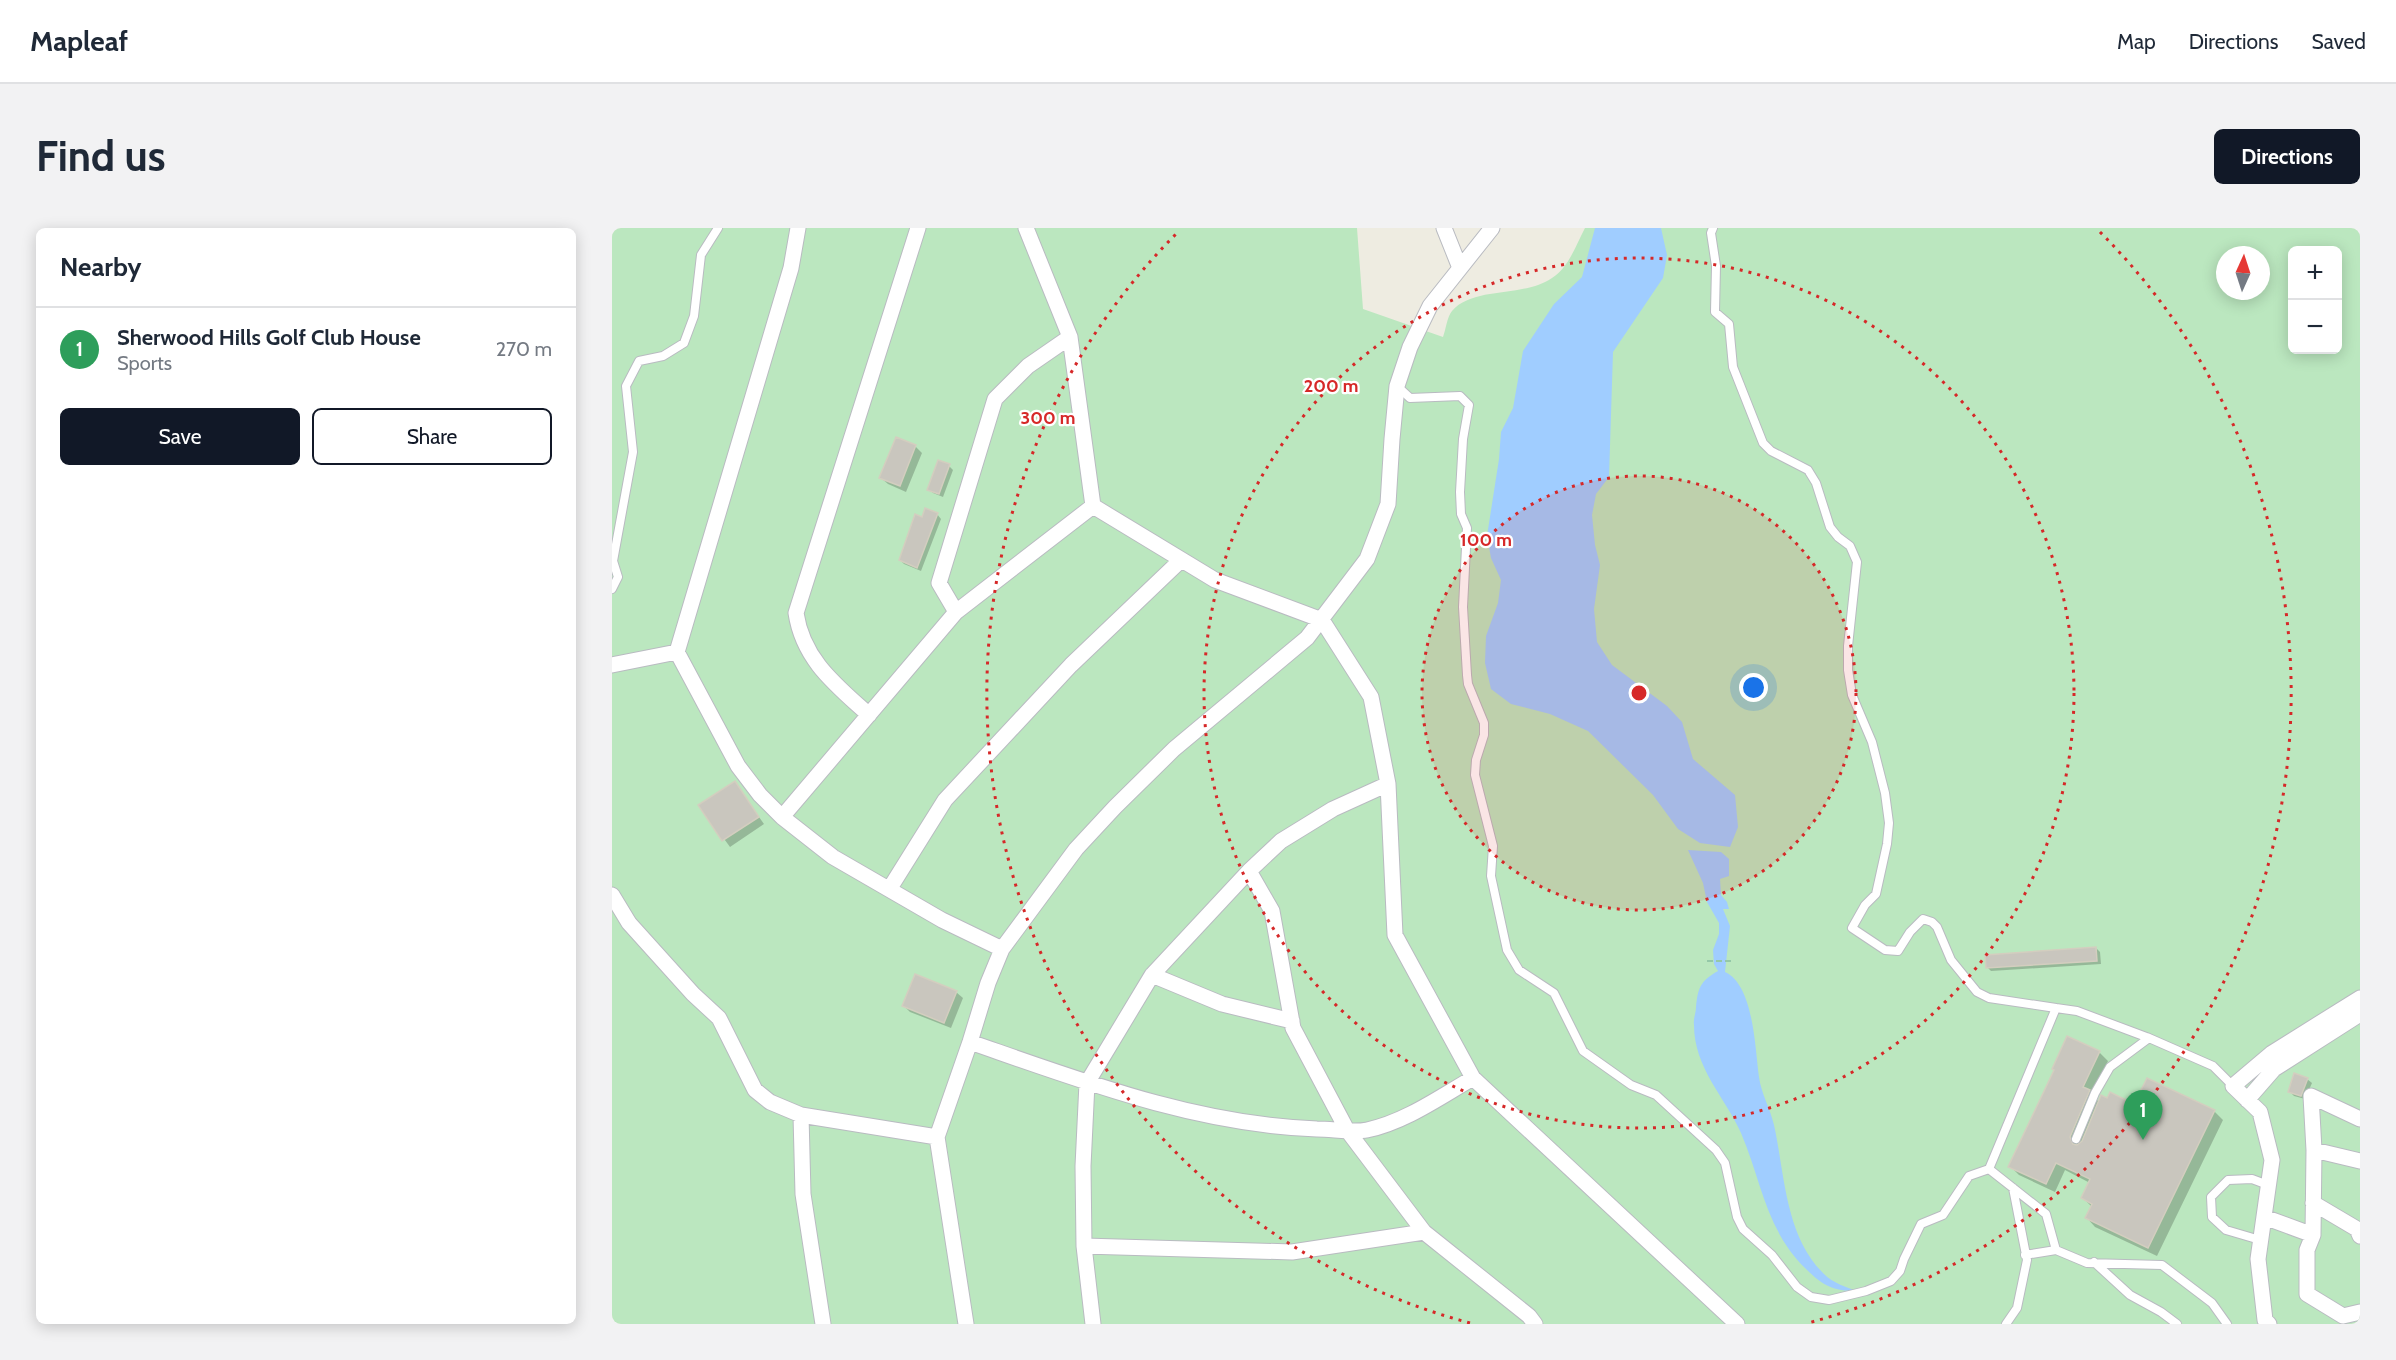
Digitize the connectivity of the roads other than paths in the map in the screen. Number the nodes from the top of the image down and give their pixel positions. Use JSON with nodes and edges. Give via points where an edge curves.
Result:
{"nodes":[{"id":1,"x":718,"y":228,"type":"edge"},
{"id":2,"x":798,"y":228,"type":"edge"},
{"id":3,"x":918,"y":228,"type":"edge"},
{"id":4,"x":1026,"y":228,"type":"edge"},
{"id":5,"x":1444,"y":228,"type":"edge"},
{"id":6,"x":1492,"y":228,"type":"edge"},
{"id":7,"x":1713,"y":228,"type":"edge"},
{"id":8,"x":1460,"y":268,"type":"junction"},
{"id":9,"x":1070,"y":337,"type":"junction"},
{"id":10,"x":1397,"y":386,"type":"junction"},
{"id":11,"x":1093,"y":506,"type":"junction"},
{"id":12,"x":1181,"y":560,"type":"junction"},
{"id":13,"x":612,"y":589,"type":"edge"},
{"id":14,"x":956,"y":612,"type":"junction"},
{"id":15,"x":1322,"y":620,"type":"junction"},
{"id":16,"x":677,"y":652,"type":"junction"},
{"id":17,"x":612,"y":665,"type":"edge"},
{"id":18,"x":869,"y":715,"type":"junction"},
{"id":19,"x":1388,"y":783,"type":"junction"},
{"id":20,"x":782,"y":818,"type":"junction"},
{"id":21,"x":1249,"y":871,"type":"junction"},
{"id":22,"x":890,"y":888,"type":"junction"},
{"id":23,"x":612,"y":895,"type":"edge"},
{"id":24,"x":1002,"y":949,"type":"junction"},
{"id":25,"x":1152,"y":975,"type":"junction"},
{"id":26,"x":2360,"y":998,"type":"edge"},
{"id":27,"x":2056,"y":1008,"type":"junction"},
{"id":28,"x":2360,"y":1014,"type":"edge"},
{"id":29,"x":1292,"y":1021,"type":"junction"},
{"id":30,"x":2149,"y":1038,"type":"junction"},
{"id":31,"x":970,"y":1042,"type":"junction"},
{"id":32,"x":1473,"y":1078,"type":"junction"},
{"id":33,"x":1087,"y":1083,"type":"junction"},
{"id":34,"x":2233,"y":1086,"type":"junction"},
{"id":35,"x":2247,"y":1100,"type":"junction"},
{"id":36,"x":801,"y":1115,"type":"junction"},
{"id":37,"x":2360,"y":1119,"type":"edge"},
{"id":38,"x":1347,"y":1130,"type":"junction"},
{"id":39,"x":937,"y":1137,"type":"junction"},
{"id":40,"x":2076,"y":1139,"type":"dead end"},
{"id":41,"x":2314,"y":1150,"type":"junction"},
{"id":42,"x":2360,"y":1161,"type":"edge"},
{"id":43,"x":1989,"y":1169,"type":"junction"},
{"id":44,"x":2268,"y":1185,"type":"junction"},
{"id":45,"x":2013,"y":1188,"type":"junction"},
{"id":46,"x":2313,"y":1203,"type":"junction"},
{"id":47,"x":2264,"y":1216,"type":"junction"},
{"id":48,"x":1424,"y":1232,"type":"junction"},
{"id":49,"x":2313,"y":1235,"type":"junction"},
{"id":50,"x":2360,"y":1236,"type":"edge"},
{"id":51,"x":2260,"y":1240,"type":"junction"},
{"id":52,"x":1084,"y":1246,"type":"junction"},
{"id":53,"x":2056,"y":1250,"type":"junction"},
{"id":54,"x":2025,"y":1255,"type":"junction"},
{"id":55,"x":2094,"y":1263,"type":"junction"},
{"id":56,"x":2360,"y":1312,"type":"edge"},
{"id":57,"x":823,"y":1324,"type":"edge"},
{"id":58,"x":966,"y":1324,"type":"edge"},
{"id":59,"x":1093,"y":1324,"type":"edge"},
{"id":60,"x":1535,"y":1324,"type":"edge"},
{"id":61,"x":1737,"y":1324,"type":"edge"},
{"id":62,"x":2007,"y":1324,"type":"edge"},
{"id":63,"x":2177,"y":1324,"type":"edge"},
{"id":64,"x":2227,"y":1324,"type":"edge"},
{"id":65,"x":2269,"y":1324,"type":"edge"}],
"edges":[{"from":1,"to":13,"type":"lane","via":[[701,255],[694,316],[684,343],[663,356],[639,361],[626,386],[633,452],[614,561],[618,577]]},
{"from":2,"to":16,"type":"street","via":[[791,268]]},
{"from":3,"to":18,"type":"street","via":[[796,613],[799,631],[826,677]]},
{"from":4,"to":9,"type":"street"},
{"from":5,"to":8,"type":"street"},
{"from":6,"to":8,"type":"street"},
{"from":7,"to":27,"type":"lane","via":[[1715,312],[1729,324],[1733,367],[1762,443],[1808,470],[1830,527],[1850,546],[1857,562],[1848,646],[1851,695],[1872,742],[1889,823],[1876,894],[1865,904],[1852,928],[1885,950],[1898,951],[1923,919],[1932,922],[1952,960],[1977,992],[1989,998]]},
{"from":8,"to":10,"type":"street","via":[[1430,306]]},
{"from":9,"to":11,"type":"street"},
{"from":9,"to":14,"type":"street","via":[[1028,366],[995,399],[939,583]]},
{"from":10,"to":15,"type":"street","via":[[1388,504],[1368,559]]},
{"from":10,"to":43,"type":"lane","via":[[1410,398],[1460,396],[1469,405],[1460,492],[1461,514],[1467,528],[1463,607],[1467,675],[1484,723],[1475,775],[1493,846],[1491,876],[1507,950],[1519,970],[1554,993],[1583,1051],[1631,1085],[1656,1095],[1716,1150],[1725,1163],[1743,1229],[1810,1298],[1829,1300],[1866,1292],[1891,1281],[1900,1271],[1921,1224],[1943,1215],[1969,1176]]},
{"from":11,"to":12,"type":"street"},
{"from":11,"to":14,"type":"street"},
{"from":12,"to":15,"type":"street","via":[[1215,580]]},
{"from":12,"to":22,"type":"street","via":[[1071,665],[945,800]]},
{"from":14,"to":18,"type":"street"},
{"from":15,"to":19,"type":"street","via":[[1371,697]]},
{"from":15,"to":24,"type":"street","via":[[1307,638],[1174,749],[1114,807],[1076,849]]},
{"from":16,"to":17,"type":"street"},
{"from":16,"to":20,"type":"street","via":[[738,766]]},
{"from":18,"to":20,"type":"street"},
{"from":19,"to":21,"type":"street","via":[[1333,809],[1281,841]]},
{"from":19,"to":32,"type":"street","via":[[1395,935]]},
{"from":20,"to":22,"type":"street","via":[[833,857]]},
{"from":21,"to":25,"type":"street"},
{"from":21,"to":29,"type":"street","via":[[1272,910]]},
{"from":22,"to":24,"type":"street","via":[[942,920]]},
{"from":23,"to":36,"type":"street","via":[[628,923],[719,1018],[754,1090],[770,1102]]},
{"from":24,"to":31,"type":"street"},
{"from":25,"to":29,"type":"street","via":[[1222,1004]]},
{"from":25,"to":33,"type":"street"},
{"from":26,"to":34,"type":"street","via":[[2272,1053]]},
{"from":27,"to":30,"type":"lane","via":[[2077,1011]]},
{"from":27,"to":43,"type":"lane"},
{"from":28,"to":35,"type":"street","via":[[2274,1069]]},
{"from":29,"to":38,"type":"street"},
{"from":30,"to":34,"type":"lane","via":[[2213,1066]]},
{"from":30,"to":40,"type":"lane","via":[[2110,1067]]},
{"from":31,"to":33,"type":"street"},
{"from":31,"to":39,"type":"street"},
{"from":32,"to":38,"type":"street","via":[[1410,1114],[1366,1130]]},
{"from":32,"to":61,"type":"street"},
{"from":33,"to":38,"type":"street","via":[[1226,1120]]},
{"from":33,"to":52,"type":"street"},
{"from":34,"to":35,"type":"street"},
{"from":35,"to":44,"type":"street","via":[[2260,1112],[2272,1160]]},
{"from":36,"to":39,"type":"street"},
{"from":36,"to":57,"type":"street","via":[[803,1194]]},
{"from":37,"to":41,"type":"street","via":[[2311,1096]]},
{"from":38,"to":48,"type":"street"},
{"from":39,"to":58,"type":"street"},
{"from":41,"to":42,"type":"street"},
{"from":41,"to":46,"type":"street"},
{"from":43,"to":45,"type":"lane"},
{"from":44,"to":47,"type":"street"},
{"from":44,"to":51,"type":"lane","via":[[2252,1179],[2228,1180],[2211,1197],[2212,1217],[2226,1230]]},
{"from":45,"to":53,"type":"lane","via":[[2046,1214]]},
{"from":45,"to":54,"type":"lane"},
{"from":46,"to":49,"type":"street"},
{"from":46,"to":50,"type":"street","via":[[2357,1229]]},
{"from":47,"to":49,"type":"street"},
{"from":47,"to":51,"type":"street"},
{"from":48,"to":52,"type":"street","via":[[1292,1252]]},
{"from":48,"to":60,"type":"street"},
{"from":49,"to":56,"type":"street","via":[[2307,1250],[2307,1294],[2343,1316]]},
{"from":51,"to":65,"type":"street","via":[[2258,1259],[2265,1320]]},
{"from":52,"to":59,"type":"street"},
{"from":53,"to":54,"type":"lane"},
{"from":53,"to":55,"type":"lane"},
{"from":54,"to":62,"type":"lane","via":[[2017,1308]]},
{"from":55,"to":63,"type":"lane","via":[[2130,1295]]},
{"from":55,"to":64,"type":"lane","via":[[2162,1265],[2211,1303]]}]}
